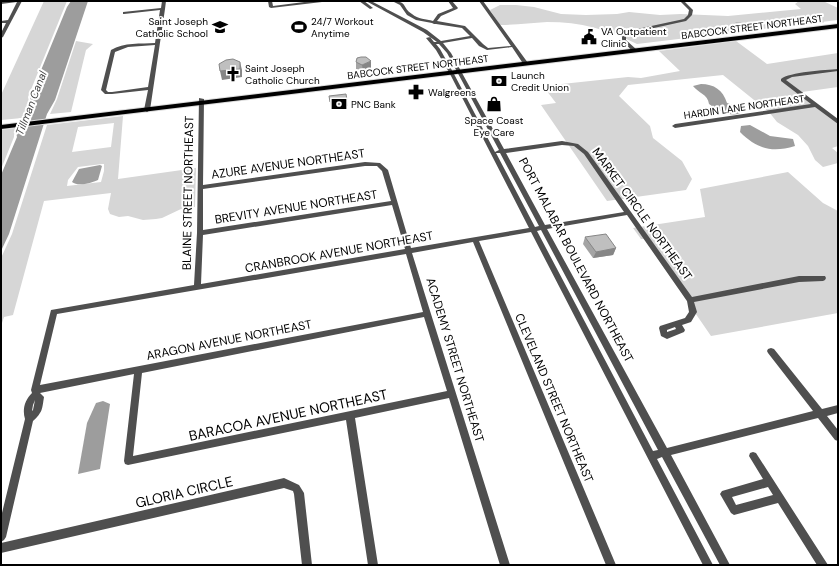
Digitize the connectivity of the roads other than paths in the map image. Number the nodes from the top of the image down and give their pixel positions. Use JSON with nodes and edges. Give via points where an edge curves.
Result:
{"nodes":[{"id":1,"x":20,"y":1,"type":"edge"},
{"id":2,"x":164,"y":1,"type":"edge"},
{"id":3,"x":270,"y":1,"type":"edge"},
{"id":4,"x":322,"y":1,"type":"edge"},
{"id":5,"x":377,"y":1,"type":"edge"},
{"id":6,"x":394,"y":1,"type":"edge"},
{"id":7,"x":450,"y":1,"type":"edge"},
{"id":8,"x":481,"y":1,"type":"edge"},
{"id":9,"x":682,"y":1,"type":"edge"},
{"id":10,"x":366,"y":2,"type":"edge"},
{"id":11,"x":1,"y":3,"type":"edge"},
{"id":12,"x":163,"y":9,"type":"junction"},
{"id":13,"x":124,"y":13,"type":"dead end"},
{"id":14,"x":10,"y":21,"type":"junction"},
{"id":15,"x":1,"y":22,"type":"edge"},
{"id":16,"x":434,"y":22,"type":"junction"},
{"id":17,"x":838,"y":22,"type":"edge"},
{"id":18,"x":838,"y":26,"type":"edge"},
{"id":19,"x":1,"y":37,"type":"edge"},
{"id":20,"x":473,"y":37,"type":"junction"},
{"id":21,"x":712,"y":40,"type":"junction"},
{"id":22,"x":440,"y":42,"type":"junction"},
{"id":23,"x":434,"y":43,"type":"junction"},
{"id":24,"x":158,"y":44,"type":"junction"},
{"id":25,"x":510,"y":47,"type":"dead end"},
{"id":26,"x":633,"y":49,"type":"junction"},
{"id":27,"x":525,"y":62,"type":"junction"},
{"id":28,"x":458,"y":70,"type":"junction"},
{"id":29,"x":838,"y":70,"type":"edge"},
{"id":30,"x":451,"y":71,"type":"junction"},
{"id":31,"x":151,"y":88,"type":"junction"},
{"id":32,"x":201,"y":101,"type":"junction"},
{"id":33,"x":816,"y":105,"type":"junction"},
{"id":34,"x":148,"y":108,"type":"junction"},
{"id":35,"x":838,"y":122,"type":"edge"},
{"id":36,"x":1,"y":124,"type":"edge"},
{"id":37,"x":675,"y":126,"type":"dead end"},
{"id":38,"x":502,"y":152,"type":"junction"},
{"id":39,"x":493,"y":153,"type":"junction"},
{"id":40,"x":378,"y":164,"type":"joint"},
{"id":41,"x":201,"y":187,"type":"junction"},
{"id":42,"x":395,"y":202,"type":"junction"},
{"id":43,"x":628,"y":213,"type":"junction"},
{"id":44,"x":544,"y":229,"type":"junction"},
{"id":45,"x":534,"y":230,"type":"junction"},
{"id":46,"x":200,"y":233,"type":"junction"},
{"id":47,"x":475,"y":240,"type":"junction"},
{"id":48,"x":410,"y":251,"type":"junction"},
{"id":49,"x":823,"y":278,"type":"dead end"},
{"id":50,"x":197,"y":287,"type":"junction"},
{"id":51,"x":690,"y":300,"type":"junction"},
{"id":52,"x":427,"y":314,"type":"junction"},
{"id":53,"x":678,"y":324,"type":"dead end"},
{"id":54,"x":604,"y":340,"type":"junction"},
{"id":55,"x":592,"y":342,"type":"junction"},
{"id":56,"x":771,"y":351,"type":"dead end"},
{"id":57,"x":138,"y":370,"type":"junction"},
{"id":58,"x":35,"y":392,"type":"junction"},
{"id":59,"x":452,"y":394,"type":"junction"},
{"id":60,"x":838,"y":408,"type":"edge"},
{"id":61,"x":819,"y":413,"type":"junction"},
{"id":62,"x":350,"y":416,"type":"junction"},
{"id":63,"x":838,"y":437,"type":"edge"},
{"id":64,"x":664,"y":452,"type":"junction"},
{"id":65,"x":651,"y":456,"type":"junction"},
{"id":66,"x":753,"y":456,"type":"dead end"},
{"id":67,"x":770,"y":482,"type":"junction"},
{"id":68,"x":780,"y":498,"type":"junction"},
{"id":69,"x":1,"y":537,"type":"edge"},
{"id":70,"x":1,"y":548,"type":"edge"},
{"id":71,"x":307,"y":565,"type":"edge"},
{"id":72,"x":373,"y":565,"type":"edge"},
{"id":73,"x":505,"y":565,"type":"edge"},
{"id":74,"x":611,"y":565,"type":"edge"},
{"id":75,"x":708,"y":565,"type":"edge"},
{"id":76,"x":725,"y":565,"type":"edge"},
{"id":77,"x":823,"y":565,"type":"edge"}],
"edges":[{"from":1,"to":11,"type":"street"},
{"from":1,"to":14,"type":"street"},
{"from":2,"to":12,"type":"street"},
{"from":3,"to":4,"type":"street","via":[[271,6]]},
{"from":5,"to":10,"type":"street"},
{"from":6,"to":16,"type":"street","via":[[402,4],[413,17]]},
{"from":7,"to":16,"type":"street","via":[[456,8],[439,15]]},
{"from":8,"to":27,"type":"street"},
{"from":9,"to":26,"type":"street","via":[[692,9],[690,17],[627,33],[624,38]]},
{"from":10,"to":22,"type":"street","name":"PORT MALABAR BOULEVARD NORTHEAST","via":[[411,22]]},
{"from":10,"to":23,"type":"street","name":"PORT MALABAR BOULEVARD NORTHEAST","via":[[420,32]]},
{"from":12,"to":13,"type":"street"},
{"from":12,"to":24,"type":"street"},
{"from":14,"to":15,"type":"street"},
{"from":14,"to":19,"type":"street"},
{"from":16,"to":20,"type":"street","via":[[463,27]]},
{"from":17,"to":21,"type":"main road","name":"BABCOCK STREET NORTHEAST"},
{"from":18,"to":21,"type":"main road","name":"BABCOCK STREET NORTHEAST"},
{"from":20,"to":22,"type":"street"},
{"from":20,"to":25,"type":"street","via":[[487,49]]},
{"from":21,"to":26,"type":"main road","name":"BABCOCK STREET NORTHEAST"},
{"from":22,"to":23,"type":"street"},
{"from":22,"to":28,"type":"street","name":"PORT MALABAR BOULEVARD NORTHEAST"},
{"from":23,"to":30,"type":"street","name":"PORT MALABAR BOULEVARD NORTHEAST"},
{"from":24,"to":31,"type":"street"},
{"from":24,"to":31,"type":"street","via":[[113,51],[103,90],[112,93]]},
{"from":26,"to":27,"type":"main road","name":"BABCOCK STREET NORTHEAST"},
{"from":27,"to":28,"type":"main road","name":"BABCOCK STREET NORTHEAST"},
{"from":28,"to":30,"type":"main road","name":"BABCOCK STREET NORTHEAST"},
{"from":28,"to":38,"type":"street","name":"PORT MALABAR BOULEVARD NORTHEAST"},
{"from":29,"to":33,"type":"street","name":"HARDIN LANE NORTHEAST","via":[[792,76],[783,80]]},
{"from":30,"to":32,"type":"main road","name":"BABCOCK STREET NORTHEAST"},
{"from":30,"to":39,"type":"street","name":"PORT MALABAR BOULEVARD NORTHEAST"},
{"from":31,"to":34,"type":"street"},
{"from":32,"to":34,"type":"main road","name":"BABCOCK STREET NORTHEAST"},
{"from":32,"to":41,"type":"street","name":"BLAINE STREET NORTHEAST"},
{"from":33,"to":35,"type":"street","name":"HARDIN LANE NORTHEAST"},
{"from":33,"to":37,"type":"street","name":"HARDIN LANE NORTHEAST"},
{"from":34,"to":36,"type":"main road","name":"BABCOCK STREET NORTHEAST"},
{"from":38,"to":39,"type":"street","name":"MARKET CIRCLE NORTHEAST"},
{"from":38,"to":43,"type":"street","name":"MARKET CIRCLE NORTHEAST","via":[[562,143],[576,146],[586,153]]},
{"from":38,"to":44,"type":"street","name":"PORT MALABAR BOULEVARD NORTHEAST"},
{"from":39,"to":45,"type":"street","name":"PORT MALABAR BOULEVARD NORTHEAST"},
{"from":40,"to":41,"type":"street","name":"AZURE AVENUE NORTHEAST"},
{"from":40,"to":42,"type":"street","name":"ACADEMY STREET NORTHEAST","via":[[385,170]]},
{"from":41,"to":46,"type":"street","name":"BLAINE STREET NORTHEAST"},
{"from":42,"to":46,"type":"street","name":"BREVITY AVENUE NORTHEAST"},
{"from":42,"to":48,"type":"street","name":"ACADEMY STREET NORTHEAST"},
{"from":43,"to":44,"type":"street","name":"CRANBROOK AVENUE NORTHEAST"},
{"from":43,"to":51,"type":"street","name":"MARKET CIRCLE NORTHEAST"},
{"from":44,"to":45,"type":"street","name":"CRANBROOK AVENUE NORTHEAST"},
{"from":44,"to":54,"type":"street","name":"PORT MALABAR BOULEVARD NORTHEAST"},
{"from":45,"to":47,"type":"street","name":"CRANBROOK AVENUE NORTHEAST"},
{"from":45,"to":55,"type":"street","name":"PORT MALABAR BOULEVARD NORTHEAST"},
{"from":46,"to":50,"type":"street","name":"BLAINE STREET NORTHEAST"},
{"from":47,"to":48,"type":"street","name":"CRANBROOK AVENUE NORTHEAST"},
{"from":47,"to":74,"type":"street","name":"CLEVELAND STREET NORTHEAST"},
{"from":48,"to":50,"type":"street","name":"CRANBROOK AVENUE NORTHEAST"},
{"from":48,"to":52,"type":"street","name":"ACADEMY STREET NORTHEAST"},
{"from":49,"to":51,"type":"street","via":[[804,278]]},
{"from":50,"to":58,"type":"street","name":"CRANBROOK AVENUE NORTHEAST","via":[[54,312]]},
{"from":51,"to":53,"type":"street","via":[[693,312],[688,320]]},
{"from":52,"to":57,"type":"street","name":"ARAGON AVENUE NORTHEAST"},
{"from":52,"to":59,"type":"street","name":"ACADEMY STREET NORTHEAST"},
{"from":54,"to":55,"type":"street"},
{"from":54,"to":64,"type":"street","name":"PORT MALABAR BOULEVARD NORTHEAST"},
{"from":55,"to":65,"type":"street","name":"PORT MALABAR BOULEVARD NORTHEAST"},
{"from":56,"to":61,"type":"street"},
{"from":57,"to":58,"type":"street","name":"ARAGON AVENUE NORTHEAST"},
{"from":57,"to":62,"type":"street","name":"BARACOA AVENUE NORTHEAST","via":[[128,461]]},
{"from":58,"to":69,"type":"street","via":[[40,397],[38,409],[29,419]]},
{"from":59,"to":62,"type":"street","name":"BARACOA AVENUE NORTHEAST"},
{"from":59,"to":73,"type":"street","name":"ACADEMY STREET NORTHEAST"},
{"from":60,"to":61,"type":"street"},
{"from":61,"to":63,"type":"street"},
{"from":61,"to":64,"type":"street"},
{"from":62,"to":72,"type":"street"},
{"from":64,"to":65,"type":"street"},
{"from":64,"to":76,"type":"street","name":"PORT MALABAR BOULEVARD NORTHEAST"},
{"from":65,"to":75,"type":"street","name":"PORT MALABAR BOULEVARD NORTHEAST"},
{"from":66,"to":67,"type":"street"},
{"from":67,"to":68,"type":"street"},
{"from":67,"to":68,"type":"street","via":[[725,494],[734,510]]},
{"from":68,"to":77,"type":"street"},
{"from":70,"to":71,"type":"street","name":"GLORIA CIRCLE","via":[[284,483],[296,488],[299,493]]}]}
